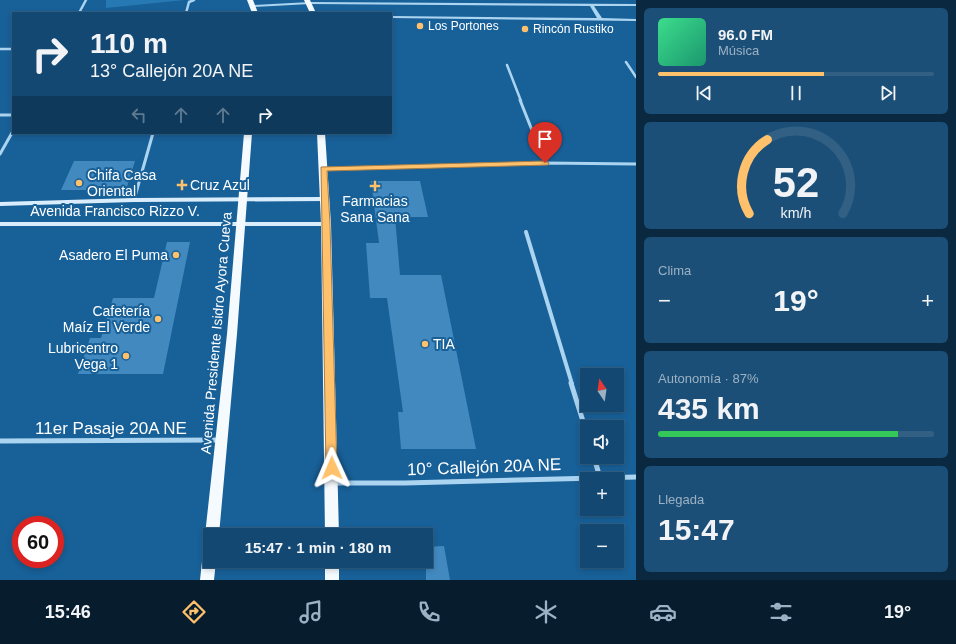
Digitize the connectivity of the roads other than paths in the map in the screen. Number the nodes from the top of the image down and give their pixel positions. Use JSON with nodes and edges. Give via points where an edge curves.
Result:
{"nodes":[{"id":1,"x":86,"y":0,"type":"edge"},
{"id":2,"x":194,"y":0,"type":"edge"},
{"id":3,"x":250,"y":0,"type":"edge"},
{"id":4,"x":439,"y":0,"type":"edge"},
{"id":5,"x":309,"y":2,"type":"edge"},
{"id":6,"x":442,"y":4,"type":"junction"},
{"id":7,"x":591,"y":5,"type":"junction"},
{"id":8,"x":636,"y":5,"type":"edge"},
{"id":9,"x":253,"y":6,"type":"junction"},
{"id":10,"x":80,"y":12,"type":"edge"},
{"id":11,"x":186,"y":12,"type":"edge"},
{"id":12,"x":255,"y":12,"type":"edge"},
{"id":13,"x":313,"y":12,"type":"edge"},
{"id":14,"x":392,"y":17,"type":"edge"},
{"id":15,"x":600,"y":20,"type":"junction"},
{"id":16,"x":636,"y":20,"type":"edge"},
{"id":17,"x":0,"y":49,"type":"edge"},
{"id":18,"x":12,"y":49,"type":"edge"},
{"id":19,"x":626,"y":62,"type":"dead end"},
{"id":20,"x":507,"y":65,"type":"dead end"},
{"id":21,"x":636,"y":77,"type":"edge"},
{"id":22,"x":0,"y":115,"type":"edge"},
{"id":23,"x":12,"y":115,"type":"edge"},
{"id":24,"x":12,"y":133,"type":"edge"},
{"id":25,"x":153,"y":134,"type":"edge"},
{"id":26,"x":248,"y":134,"type":"edge"},
{"id":27,"x":321,"y":134,"type":"edge"},
{"id":28,"x":0,"y":154,"type":"edge"},
{"id":29,"x":545,"y":163,"type":"junction"},
{"id":30,"x":636,"y":164,"type":"edge"},
{"id":31,"x":323,"y":169,"type":"junction"},
{"id":32,"x":325,"y":199,"type":"junction"},
{"id":33,"x":134,"y":200,"type":"junction"},
{"id":34,"x":244,"y":201,"type":"junction"},
{"id":35,"x":0,"y":204,"type":"edge"},
{"id":36,"x":0,"y":224,"type":"edge"},
{"id":37,"x":242,"y":224,"type":"junction"},
{"id":38,"x":326,"y":224,"type":"junction"},
{"id":39,"x":526,"y":232,"type":"dead end"},
{"id":40,"x":583,"y":420,"type":"edge"},
{"id":41,"x":222,"y":440,"type":"junction"},
{"id":42,"x":0,"y":441,"type":"edge"},
{"id":43,"x":624,"y":477,"type":"edge"},
{"id":44,"x":636,"y":477,"type":"edge"},
{"id":45,"x":580,"y":479,"type":"edge"},
{"id":46,"x":332,"y":483,"type":"junction"},
{"id":47,"x":213,"y":528,"type":"edge"},
{"id":48,"x":332,"y":528,"type":"edge"},
{"id":49,"x":208,"y":568,"type":"edge"},
{"id":50,"x":332,"y":568,"type":"edge"},
{"id":51,"x":207,"y":580,"type":"edge"},
{"id":52,"x":332,"y":580,"type":"edge"}],
"edges":[{"from":1,"to":10,"type":"street"},
{"from":2,"to":11,"type":"street","via":[[189,2]]},
{"from":3,"to":9,"type":"main road"},
{"from":4,"to":6,"type":"street"},
{"from":5,"to":6,"type":"street"},
{"from":5,"to":9,"type":"street"},
{"from":5,"to":13,"type":"main road"},
{"from":6,"to":7,"type":"street"},
{"from":7,"to":8,"type":"street"},
{"from":7,"to":15,"type":"street"},
{"from":9,"to":12,"type":"main road"},
{"from":14,"to":15,"type":"street"},
{"from":15,"to":16,"type":"street"},
{"from":17,"to":18,"type":"street"},
{"from":19,"to":21,"type":"street"},
{"from":20,"to":29,"type":"street"},
{"from":22,"to":23,"type":"street"},
{"from":24,"to":28,"type":"street"},
{"from":25,"to":33,"type":"street"},
{"from":26,"to":34,"type":"main road","name":"Avenida Presidente Isidro Ayora Cueva"},
{"from":27,"to":31,"type":"main road"},
{"from":29,"to":30,"type":"street"},
{"from":29,"to":31,"type":"street"},
{"from":31,"to":32,"type":"main road"},
{"from":32,"to":34,"type":"main road","name":"Avenida Francisco Rizzo V."},
{"from":32,"to":38,"type":"main road"},
{"from":33,"to":34,"type":"main road","name":"Avenida Francisco Rizzo V."},
{"from":33,"to":35,"type":"main road","name":"Avenida Francisco Rizzo V."},
{"from":34,"to":37,"type":"main road","name":"Avenida Presidente Isidro Ayora Cueva"},
{"from":36,"to":37,"type":"main road","name":"Avenida Francisco Rizzo V."},
{"from":37,"to":38,"type":"main road","name":"Avenida Francisco Rizzo V."},
{"from":37,"to":41,"type":"main road","name":"Avenida Presidente Isidro Ayora Cueva"},
{"from":38,"to":46,"type":"main road"},
{"from":39,"to":40,"type":"street"},
{"from":41,"to":42,"type":"street","name":"11er Pasaje 20A NE"},
{"from":41,"to":47,"type":"main road","name":"Avenida Presidente Isidro Ayora Cueva"},
{"from":43,"to":44,"type":"street","name":"10° Callejón 20A NE"},
{"from":45,"to":46,"type":"street","name":"10° Callejón 20A NE"},
{"from":46,"to":48,"type":"main road"},
{"from":49,"to":51,"type":"main road"},
{"from":50,"to":52,"type":"main road"}]}
